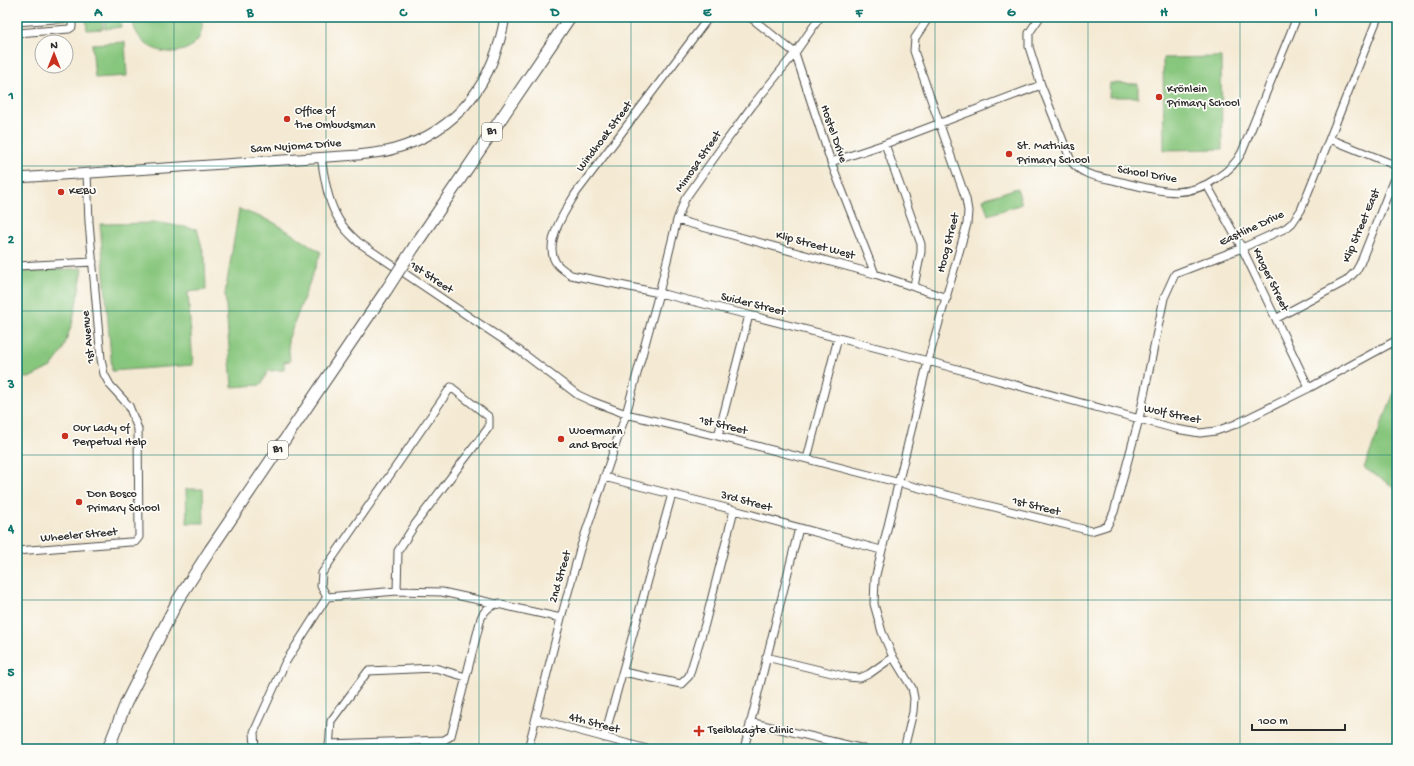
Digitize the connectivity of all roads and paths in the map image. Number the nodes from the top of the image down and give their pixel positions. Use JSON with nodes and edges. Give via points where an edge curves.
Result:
{"nodes":[{"id":1,"x":504,"y":17,"type":"edge"},
{"id":2,"x":570,"y":17,"type":"edge"},
{"id":3,"x":709,"y":17,"type":"edge"},
{"id":4,"x":750,"y":17,"type":"edge"},
{"id":5,"x":820,"y":17,"type":"edge"},
{"id":6,"x":929,"y":17,"type":"edge"},
{"id":7,"x":1040,"y":17,"type":"edge"},
{"id":8,"x":1297,"y":17,"type":"edge"},
{"id":9,"x":1378,"y":17,"type":"edge"},
{"id":10,"x":17,"y":22,"type":"edge"},
{"id":11,"x":17,"y":33,"type":"edge"},
{"id":12,"x":795,"y":53,"type":"junction"},
{"id":13,"x":1041,"y":85,"type":"junction"},
{"id":14,"x":939,"y":123,"type":"junction"},
{"id":15,"x":1330,"y":139,"type":"junction"},
{"id":16,"x":885,"y":144,"type":"junction"},
{"id":17,"x":321,"y":157,"type":"junction"},
{"id":18,"x":831,"y":162,"type":"junction"},
{"id":19,"x":1397,"y":166,"type":"edge"},
{"id":20,"x":1397,"y":171,"type":"edge"},
{"id":21,"x":87,"y":173,"type":"junction"},
{"id":22,"x":17,"y":178,"type":"edge"},
{"id":23,"x":1207,"y":185,"type":"junction"},
{"id":24,"x":677,"y":220,"type":"junction"},
{"id":25,"x":1242,"y":248,"type":"junction"},
{"id":26,"x":93,"y":262,"type":"junction"},
{"id":27,"x":17,"y":266,"type":"edge"},
{"id":28,"x":875,"y":274,"type":"junction"},
{"id":29,"x":571,"y":275,"type":"joint"},
{"id":30,"x":914,"y":286,"type":"junction"},
{"id":31,"x":659,"y":293,"type":"junction"},
{"id":32,"x":946,"y":298,"type":"junction"},
{"id":33,"x":749,"y":315,"type":"junction"},
{"id":34,"x":1277,"y":318,"type":"junction"},
{"id":35,"x":838,"y":338,"type":"junction"},
{"id":36,"x":1397,"y":340,"type":"edge"},
{"id":37,"x":928,"y":361,"type":"junction"},
{"id":38,"x":1309,"y":388,"type":"junction"},
{"id":39,"x":626,"y":414,"type":"junction"},
{"id":40,"x":1139,"y":420,"type":"junction"},
{"id":41,"x":718,"y":436,"type":"junction"},
{"id":42,"x":807,"y":459,"type":"junction"},
{"id":43,"x":604,"y":477,"type":"junction"},
{"id":44,"x":898,"y":482,"type":"junction"},
{"id":45,"x":672,"y":494,"type":"junction"},
{"id":46,"x":734,"y":510,"type":"junction"},
{"id":47,"x":799,"y":528,"type":"junction"},
{"id":48,"x":139,"y":537,"type":"joint"},
{"id":49,"x":881,"y":550,"type":"junction"},
{"id":50,"x":17,"y":551,"type":"edge"},
{"id":51,"x":397,"y":591,"type":"junction"},
{"id":52,"x":327,"y":597,"type":"junction"},
{"id":53,"x":499,"y":604,"type":"junction"},
{"id":54,"x":561,"y":618,"type":"junction"},
{"id":55,"x":766,"y":657,"type":"junction"},
{"id":56,"x":893,"y":657,"type":"junction"},
{"id":57,"x":622,"y":672,"type":"junction"},
{"id":58,"x":466,"y":676,"type":"junction"},
{"id":59,"x":536,"y":719,"type":"junction"},
{"id":60,"x":750,"y":722,"type":"junction"},
{"id":61,"x":604,"y":738,"type":"junction"},
{"id":62,"x":329,"y":746,"type":"edge"},
{"id":63,"x":108,"y":749,"type":"edge"},
{"id":64,"x":255,"y":749,"type":"edge"},
{"id":65,"x":528,"y":749,"type":"edge"},
{"id":66,"x":647,"y":749,"type":"edge"},
{"id":67,"x":744,"y":749,"type":"edge"},
{"id":68,"x":864,"y":749,"type":"edge"},
{"id":69,"x":904,"y":749,"type":"edge"}],
"edges":[{"from":1,"to":17,"type":"main road","name":"Sam Nujoma Drive","via":[[490,69],[479,89],[447,123],[411,144],[393,150]]},
{"from":2,"to":63,"type":"highway","number":"B1","bridge":true,"via":[[178,600],[126,703]]},
{"from":3,"to":29,"type":"street","name":"Windhoek Street","via":[[564,212],[552,248],[554,260]]},
{"from":4,"to":12,"type":"street"},
{"from":5,"to":12,"type":"street","name":"Mimosa Street"},
{"from":6,"to":14,"type":"street","name":"Hoog Street","via":[[914,38],[914,51]]},
{"from":7,"to":13,"type":"street","name":"School Drive","via":[[1032,26],[1028,39]]},
{"from":8,"to":23,"type":"street","name":"School Drive","via":[[1239,157],[1228,171]]},
{"from":9,"to":15,"type":"street","name":"Eastline Drive"},
{"from":10,"to":11,"type":"street","via":[[68,18],[72,20],[72,27],[69,29]]},
{"from":12,"to":18,"type":"street","name":"Hostel Drive"},
{"from":12,"to":24,"type":"street","name":"Mimosa Street","via":[[719,151],[685,200]]},
{"from":13,"to":14,"type":"street"},
{"from":13,"to":23,"type":"street","name":"School Drive","via":[[1070,161],[1083,172],[1163,192],[1188,191]]},
{"from":14,"to":16,"type":"street"},
{"from":14,"to":32,"type":"street","name":"Hoog Street","via":[[968,211],[967,224]]},
{"from":15,"to":19,"type":"street"},
{"from":15,"to":25,"type":"street","name":"Eastline Drive","via":[[1301,210],[1292,223]]},
{"from":16,"to":18,"type":"street"},
{"from":16,"to":30,"type":"street","via":[[921,244]]},
{"from":17,"to":21,"type":"main road","name":"Sam Nujoma Drive"},
{"from":17,"to":39,"type":"street","name":"1st Street","via":[[333,210],[343,227],[358,242],[520,351],[578,395]]},
{"from":18,"to":28,"type":"street","name":"Hostel Drive"},
{"from":20,"to":34,"type":"street","name":"Klip Street East","via":[[1356,271],[1346,281]]},
{"from":21,"to":22,"type":"main road","name":"Sam Nujoma Drive"},
{"from":21,"to":26,"type":"street","name":"1st Avenue"},
{"from":23,"to":25,"type":"street","name":"Kruger Street"},
{"from":24,"to":28,"type":"street","name":"Klip Street West"},
{"from":24,"to":31,"type":"street","name":"Mimosa Street"},
{"from":25,"to":34,"type":"street","name":"Kruger Street"},
{"from":25,"to":40,"type":"street","name":"Eastline Drive","via":[[1175,274],[1164,298]]},
{"from":26,"to":27,"type":"street"},
{"from":26,"to":48,"type":"street","name":"1st Avenue","via":[[104,374],[110,385],[129,406],[138,429]]},
{"from":28,"to":30,"type":"street","name":"Klip Street West"},
{"from":29,"to":31,"type":"street","name":"Suider Street"},
{"from":30,"to":32,"type":"street","name":"Klip Street West"},
{"from":31,"to":33,"type":"street","name":"Suider Street"},
{"from":31,"to":39,"type":"street","name":"Mimosa Street"},
{"from":32,"to":37,"type":"street","name":"Hoog Street"},
{"from":33,"to":35,"type":"street","name":"Suider Street"},
{"from":33,"to":41,"type":"street"},
{"from":34,"to":38,"type":"street","name":"Kruger Street"},
{"from":35,"to":37,"type":"street","name":"Suider Street"},
{"from":35,"to":42,"type":"street"},
{"from":36,"to":38,"type":"street","name":"Wolf Street"},
{"from":37,"to":40,"type":"street","name":"Wolf Street"},
{"from":37,"to":44,"type":"street","name":"Hoog Street"},
{"from":38,"to":40,"type":"street","name":"Wolf Street","via":[[1236,424],[1216,431],[1200,433]]},
{"from":39,"to":41,"type":"street","name":"1st Street"},
{"from":39,"to":43,"type":"street","name":"2nd Street"},
{"from":40,"to":44,"type":"street","name":"1st Street","via":[[1114,512],[1107,526],[1091,531]]},
{"from":41,"to":42,"type":"street","name":"1st Street"},
{"from":42,"to":44,"type":"street","name":"1st Street"},
{"from":43,"to":45,"type":"street","name":"3rd Street"},
{"from":43,"to":54,"type":"street","name":"2nd Street"},
{"from":44,"to":49,"type":"street","name":"Hoog Street"},
{"from":45,"to":46,"type":"street","name":"3rd Street"},
{"from":45,"to":57,"type":"street"},
{"from":46,"to":47,"type":"street","name":"3rd Street"},
{"from":46,"to":57,"type":"street","via":[[689,676],[681,684]]},
{"from":47,"to":49,"type":"street","name":"3rd Street"},
{"from":47,"to":55,"type":"street"},
{"from":48,"to":50,"type":"street","name":"Wheeler Street","via":[[135,542]]},
{"from":49,"to":56,"type":"street","name":"Hoog Street","via":[[875,578],[874,604]]},
{"from":51,"to":52,"type":"street"},
{"from":51,"to":52,"type":"street","via":[[398,551],[416,523],[489,427],[489,417],[451,387],[322,573],[321,586]]},
{"from":51,"to":53,"type":"street","via":[[442,592]]},
{"from":52,"to":64,"type":"street","via":[[285,663],[254,732]]},
{"from":53,"to":54,"type":"street"},
{"from":53,"to":58,"type":"street","via":[[484,611]]},
{"from":54,"to":59,"type":"street","name":"2nd Street"},
{"from":55,"to":56,"type":"street","via":[[860,678]]},
{"from":55,"to":60,"type":"street"},
{"from":56,"to":69,"type":"street","name":"Hoog Street","via":[[912,688],[914,698]]},
{"from":57,"to":61,"type":"street"},
{"from":58,"to":62,"type":"street","via":[[451,736],[444,740]]},
{"from":58,"to":62,"type":"street","via":[[435,668],[368,671],[330,721]]},
{"from":59,"to":61,"type":"street","name":"4th Street"},
{"from":59,"to":65,"type":"street","name":"2nd Street"},
{"from":60,"to":67,"type":"street"},
{"from":60,"to":68,"type":"street"},
{"from":61,"to":66,"type":"street","name":"4th Street"}]}
